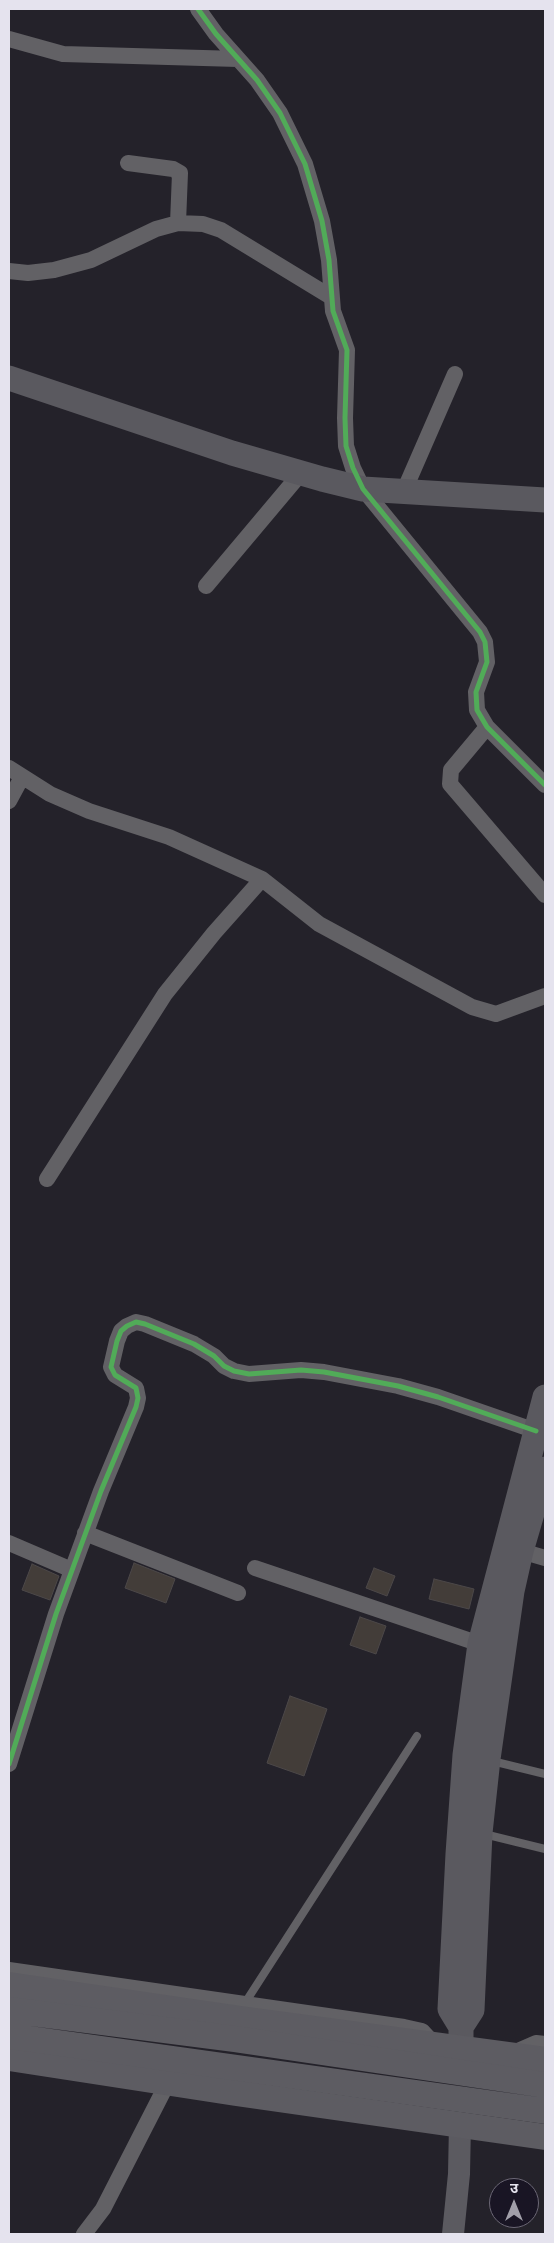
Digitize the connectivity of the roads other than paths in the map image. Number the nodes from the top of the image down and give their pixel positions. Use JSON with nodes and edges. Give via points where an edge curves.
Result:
{"nodes":[{"id":1,"x":198,"y":9,"type":"edge"},
{"id":2,"x":9,"y":39,"type":"edge"},
{"id":3,"x":238,"y":58,"type":"junction"},
{"id":4,"x":128,"y":162,"type":"dead end"},
{"id":5,"x":178,"y":223,"type":"junction"},
{"id":6,"x":9,"y":271,"type":"edge"},
{"id":7,"x":331,"y":297,"type":"junction"},
{"id":8,"x":455,"y":374,"type":"dead end"},
{"id":9,"x":9,"y":378,"type":"edge"},
{"id":10,"x":301,"y":473,"type":"junction"},
{"id":11,"x":363,"y":488,"type":"junction"},
{"id":12,"x":404,"y":491,"type":"junction"},
{"id":13,"x":545,"y":500,"type":"edge"},
{"id":14,"x":206,"y":586,"type":"dead end"},
{"id":15,"x":487,"y":727,"type":"junction"},
{"id":16,"x":15,"y":773,"type":"edge"},
{"id":17,"x":545,"y":785,"type":"edge"},
{"id":18,"x":9,"y":801,"type":"edge"},
{"id":19,"x":262,"y":879,"type":"junction"},
{"id":20,"x":545,"y":895,"type":"edge"},
{"id":21,"x":545,"y":996,"type":"edge"},
{"id":22,"x":47,"y":1179,"type":"dead end"},
{"id":23,"x":545,"y":1397,"type":"edge"},
{"id":24,"x":536,"y":1430,"type":"junction"},
{"id":25,"x":545,"y":1469,"type":"edge"},
{"id":26,"x":86,"y":1533,"type":"junction"},
{"id":27,"x":9,"y":1543,"type":"edge"},
{"id":28,"x":521,"y":1551,"type":"junction"},
{"id":29,"x":545,"y":1558,"type":"edge"},
{"id":30,"x":255,"y":1568,"type":"dead end"},
{"id":31,"x":72,"y":1570,"type":"junction"},
{"id":32,"x":238,"y":1594,"type":"dead end"},
{"id":33,"x":480,"y":1644,"type":"junction"},
{"id":34,"x":417,"y":1736,"type":"dead end"},
{"id":35,"x":488,"y":1759,"type":"junction"},
{"id":36,"x":9,"y":1764,"type":"edge"},
{"id":37,"x":545,"y":1774,"type":"edge"},
{"id":38,"x":480,"y":1833,"type":"junction"},
{"id":39,"x":545,"y":1849,"type":"edge"},
{"id":40,"x":9,"y":1970,"type":"edge"},
{"id":41,"x":9,"y":1984,"type":"edge"},
{"id":42,"x":243,"y":2005,"type":"junction"},
{"id":43,"x":9,"y":2010,"type":"edge"},
{"id":44,"x":9,"y":2036,"type":"edge"},
{"id":45,"x":453,"y":2041,"type":"junction"},
{"id":46,"x":545,"y":2044,"type":"edge"},
{"id":47,"x":508,"y":2054,"type":"junction"},
{"id":48,"x":9,"y":2058,"type":"edge"},
{"id":49,"x":545,"y":2060,"type":"edge"},
{"id":50,"x":168,"y":2082,"type":"junction"},
{"id":51,"x":545,"y":2085,"type":"edge"},
{"id":52,"x":545,"y":2111,"type":"edge"},
{"id":53,"x":460,"y":2124,"type":"junction"},
{"id":54,"x":545,"y":2137,"type":"edge"},
{"id":55,"x":84,"y":2234,"type":"edge"},
{"id":56,"x":453,"y":2234,"type":"edge"}],
"edges":[{"from":1,"to":3,"type":"street"},
{"from":2,"to":3,"type":"street","via":[[63,54]]},
{"from":3,"to":7,"type":"street","via":[[258,80],[280,113],[305,164],[322,221]]},
{"from":4,"to":5,"type":"street","via":[[180,173]]},
{"from":5,"to":6,"type":"street","via":[[156,229],[91,260],[54,270]]},
{"from":5,"to":7,"type":"street","via":[[203,224],[222,230]]},
{"from":7,"to":11,"type":"street","via":[[347,350],[346,446]]},
{"from":8,"to":12,"type":"street"},
{"from":9,"to":10,"type":"main road","via":[[232,454]]},
{"from":10,"to":11,"type":"main road"},
{"from":10,"to":14,"type":"street"},
{"from":11,"to":12,"type":"main road"},
{"from":11,"to":15,"type":"street","via":[[485,642],[487,662],[475,701]]},
{"from":12,"to":13,"type":"main road"},
{"from":15,"to":17,"type":"street"},
{"from":15,"to":20,"type":"street","via":[[451,770],[450,784]]},
{"from":16,"to":18,"type":"street"},
{"from":16,"to":19,"type":"street","via":[[50,794],[89,811],[169,837]]},
{"from":19,"to":21,"type":"street","via":[[319,924],[472,1007],[496,1014]]},
{"from":19,"to":22,"type":"street","via":[[165,994]]},
{"from":23,"to":24,"type":"main road"},
{"from":24,"to":26,"type":"street","via":[[438,1397],[362,1379],[301,1370],[249,1374],[234,1371],[194,1344],[145,1324],[132,1323],[119,1336],[111,1367],[136,1388],[138,1398]]},
{"from":24,"to":33,"type":"main road"},
{"from":25,"to":28,"type":"main road"},
{"from":26,"to":31,"type":"street"},
{"from":26,"to":32,"type":"street"},
{"from":27,"to":31,"type":"street"},
{"from":28,"to":29,"type":"street"},
{"from":28,"to":35,"type":"main road","via":[[512,1591]]},
{"from":30,"to":33,"type":"street"},
{"from":31,"to":36,"type":"street"},
{"from":33,"to":45,"type":"main road","via":[[465,1755],[457,1864],[450,2009]]},
{"from":34,"to":42,"type":"lane"},
{"from":35,"to":37,"type":"lane"},
{"from":35,"to":38,"type":"main road"},
{"from":38,"to":39,"type":"lane"},
{"from":38,"to":45,"type":"main road","via":[[472,2010]]},
{"from":40,"to":42,"type":"street"},
{"from":41,"to":45,"type":"highway"},
{"from":42,"to":45,"type":"street","via":[[404,2027]]},
{"from":43,"to":51,"type":"highway","bridge":true,"via":[[235,2039]]},
{"from":44,"to":52,"type":"highway","bridge":true},
{"from":45,"to":47,"type":"highway"},
{"from":45,"to":53,"type":"main road"},
{"from":46,"to":47,"type":"street","via":[[536,2043]]},
{"from":47,"to":49,"type":"highway"},
{"from":48,"to":50,"type":"highway"},
{"from":50,"to":53,"type":"highway"},
{"from":50,"to":55,"type":"street","via":[[103,2209]]},
{"from":53,"to":54,"type":"highway"},
{"from":53,"to":56,"type":"main road"}]}
